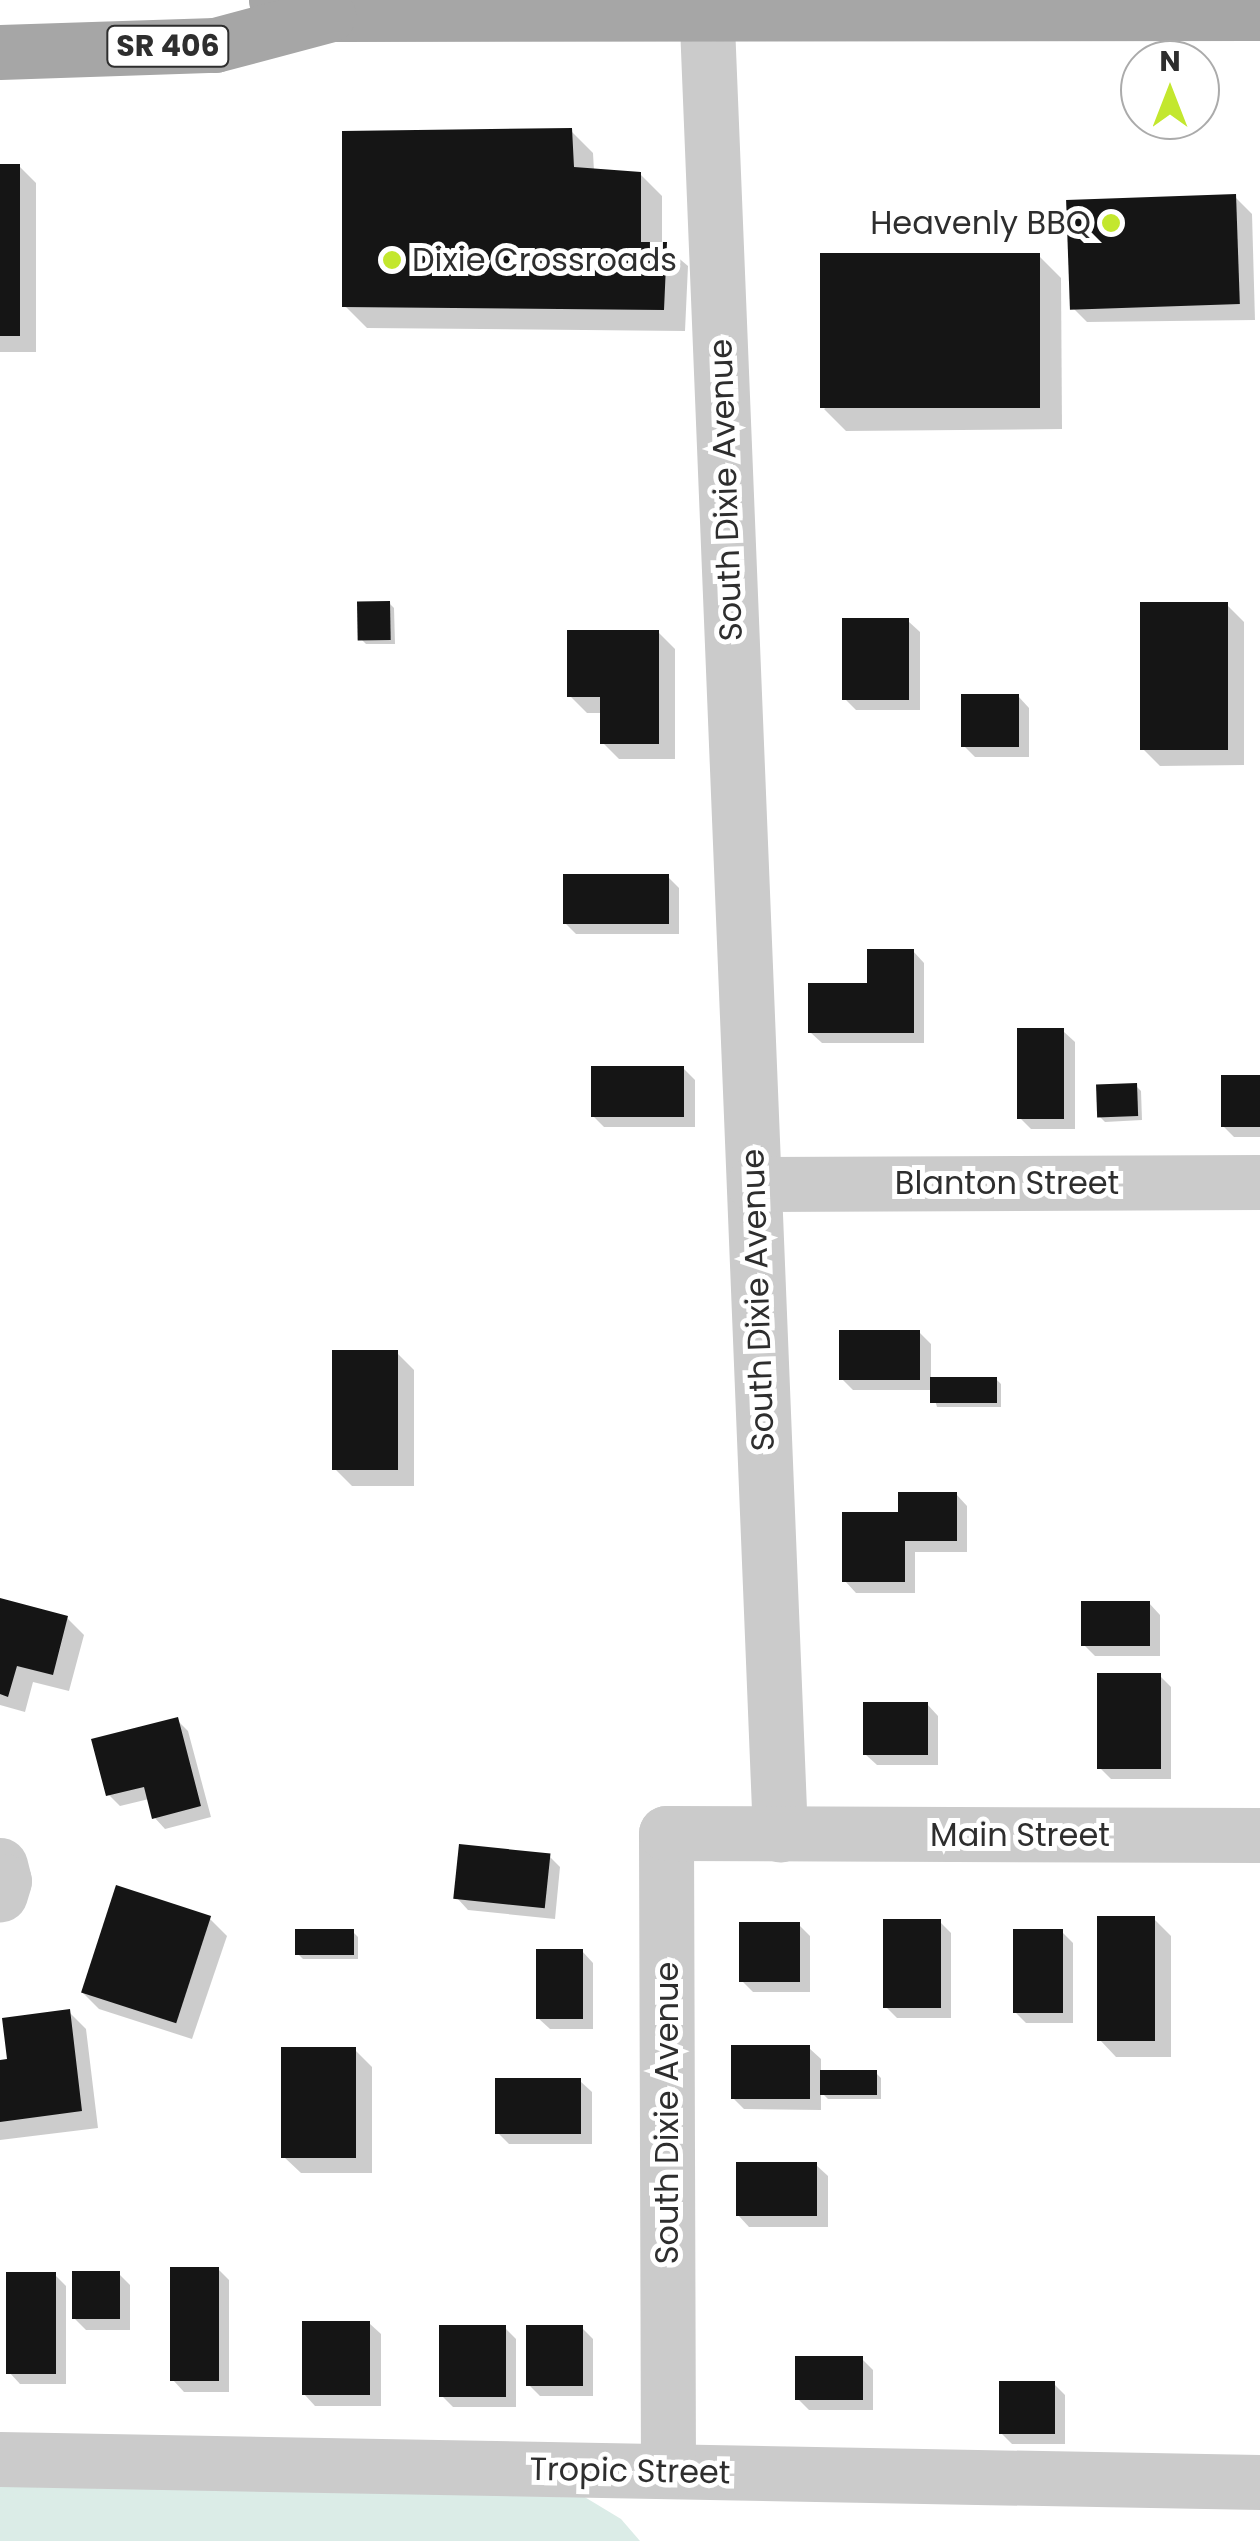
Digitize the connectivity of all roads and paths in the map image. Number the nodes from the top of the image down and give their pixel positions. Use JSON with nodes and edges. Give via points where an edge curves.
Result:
{"nodes":[{"id":1,"x":276,"y":0,"type":"edge"},
{"id":2,"x":706,"y":6,"type":"edge"},
{"id":3,"x":905,"y":6,"type":"edge"},
{"id":4,"x":1061,"y":6,"type":"edge"},
{"id":5,"x":1242,"y":9,"type":"edge"},
{"id":6,"x":331,"y":14,"type":"junction"},
{"id":7,"x":0,"y":52,"type":"edge"},
{"id":8,"x":1260,"y":1182,"type":"edge"},
{"id":9,"x":754,"y":1184,"type":"junction"},
{"id":10,"x":780,"y":1835,"type":"junction"},
{"id":11,"x":1260,"y":1835,"type":"edge"},
{"id":12,"x":0,"y":1865,"type":"edge"},
{"id":13,"x":0,"y":1894,"type":"edge"},
{"id":14,"x":0,"y":2459,"type":"edge"},
{"id":15,"x":668,"y":2471,"type":"junction"},
{"id":16,"x":1260,"y":2482,"type":"edge"}],
"edges":[{"from":1,"to":6,"type":"main road","number":"SR 406"},
{"from":2,"to":3,"type":"main road","number":"SR 406"},
{"from":2,"to":6,"type":"main road","number":"SR 406"},
{"from":2,"to":9,"type":"street","name":"South Dixie Avenue"},
{"from":3,"to":4,"type":"main road","number":"SR 406"},
{"from":4,"to":5,"type":"main road","number":"SR 406"},
{"from":6,"to":7,"type":"main road","number":"SR 406","via":[[215,45]]},
{"from":8,"to":9,"type":"street","name":"Blanton Street"},
{"from":9,"to":10,"type":"street","name":"South Dixie Avenue"},
{"from":10,"to":11,"type":"street","name":"Main Street"},
{"from":10,"to":15,"type":"street","name":"South Dixie Avenue","via":[[666,1833]]},
{"from":12,"to":13,"type":"street"},
{"from":14,"to":15,"type":"street","name":"Tropic Street"},
{"from":15,"to":16,"type":"street","name":"Tropic Street"}]}
